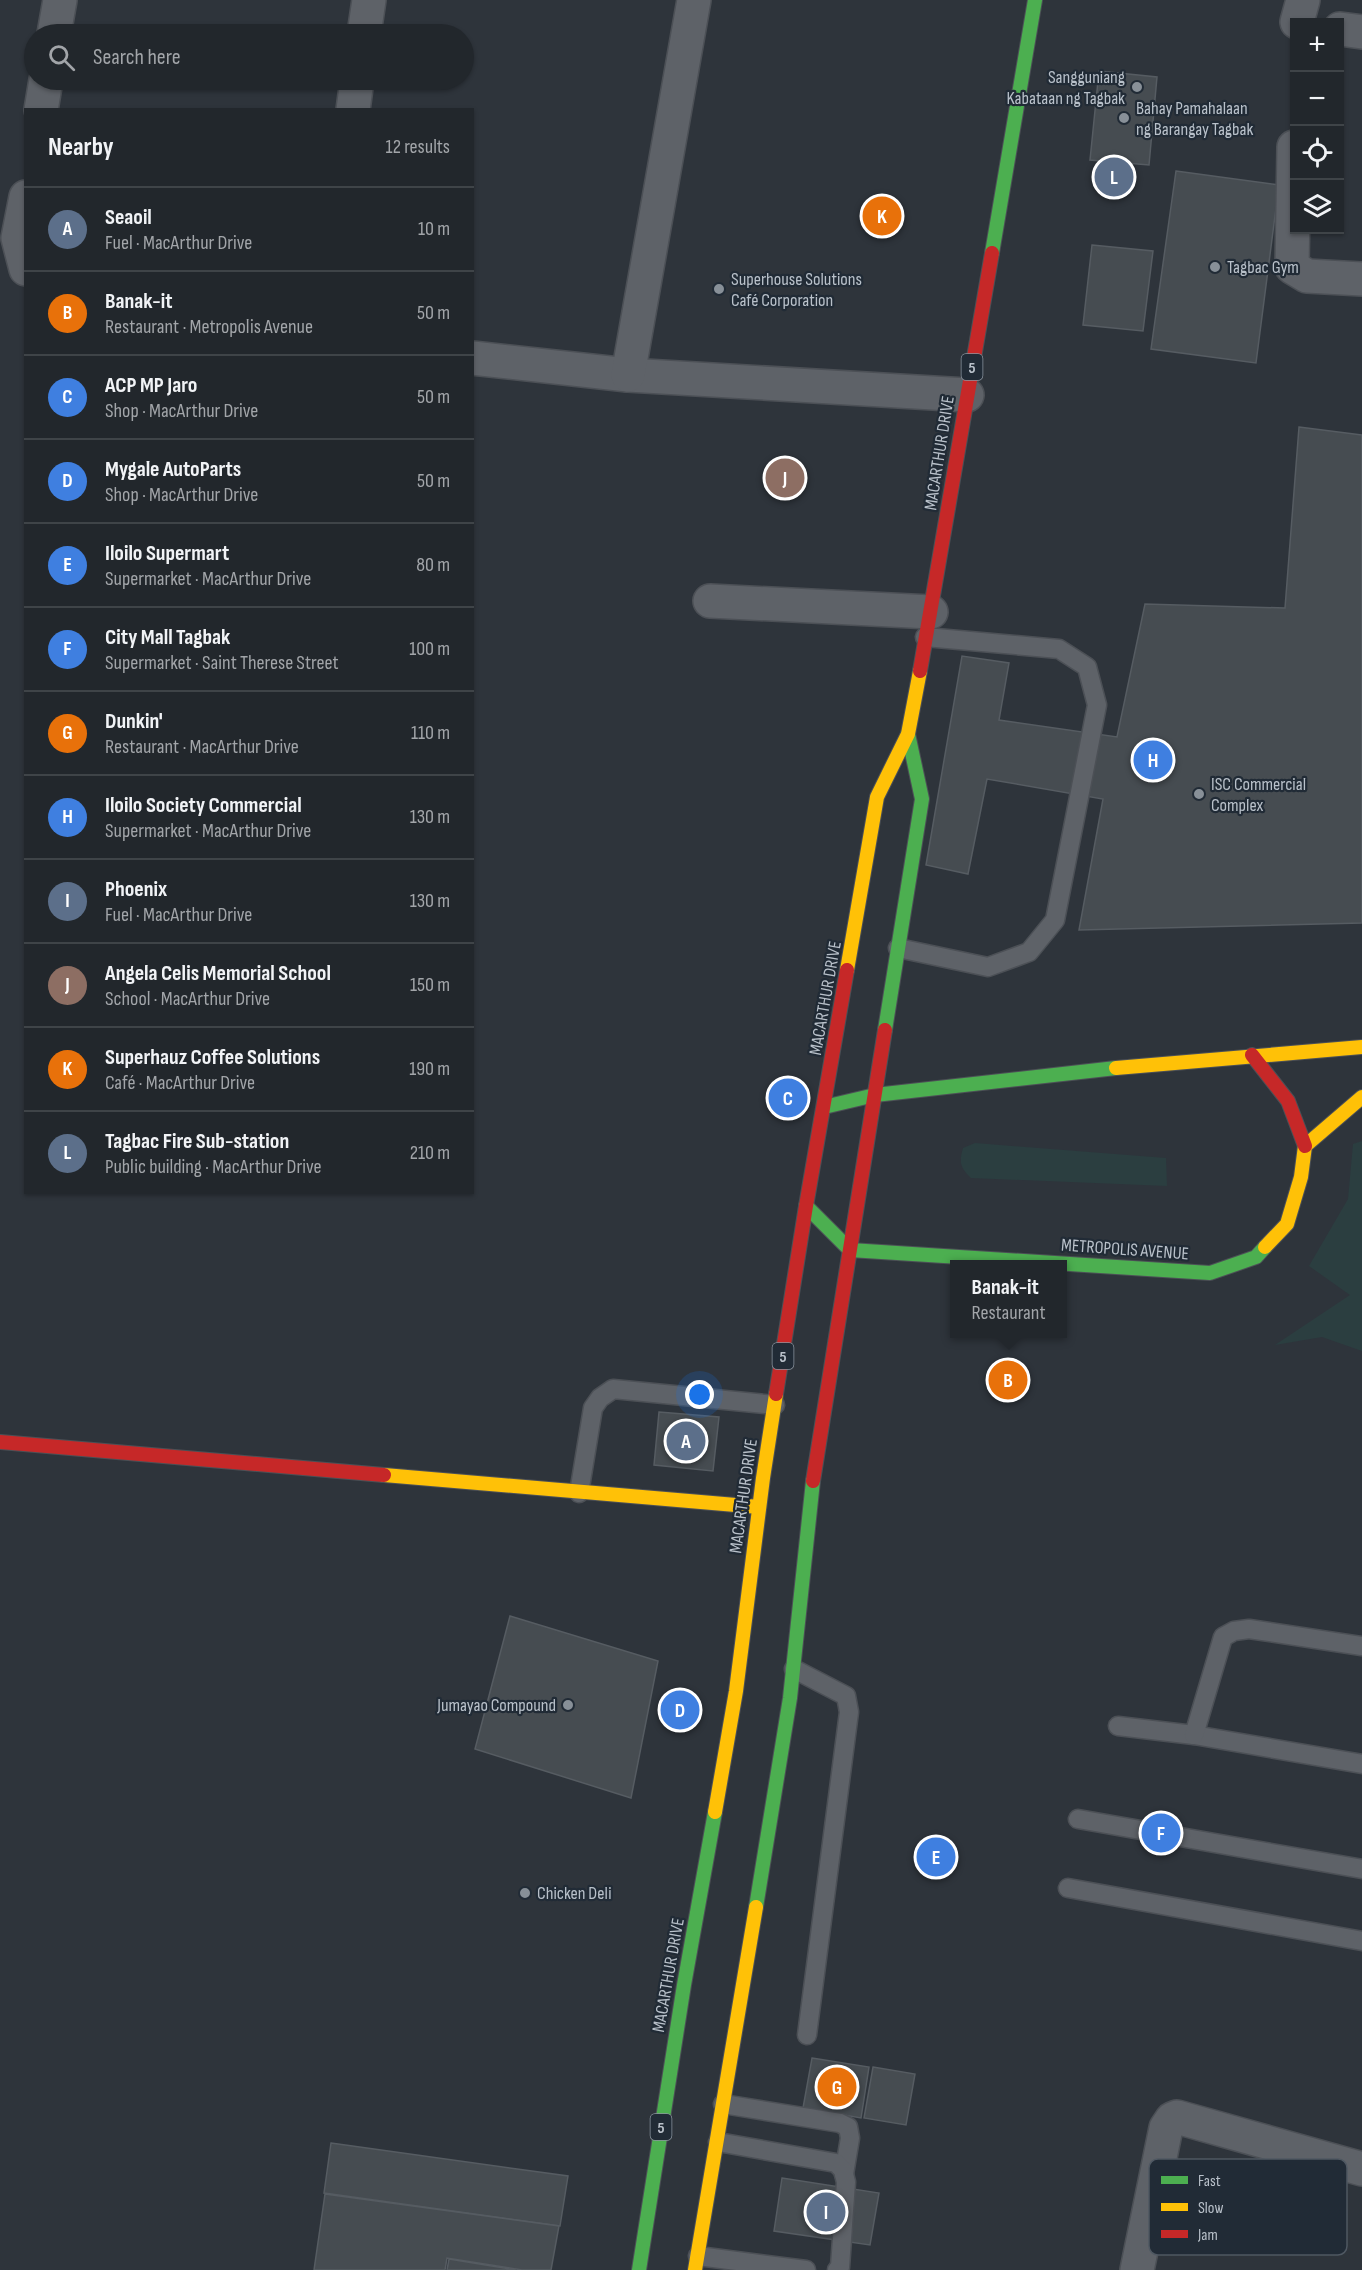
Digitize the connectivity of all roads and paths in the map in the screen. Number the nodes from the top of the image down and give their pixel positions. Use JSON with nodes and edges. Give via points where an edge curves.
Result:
{"nodes":[{"id":1,"x":60,"y":0,"type":"edge"},
{"id":2,"x":369,"y":0,"type":"edge"},
{"id":3,"x":694,"y":0,"type":"edge"},
{"id":4,"x":1035,"y":0,"type":"edge"},
{"id":5,"x":56,"y":24,"type":"edge"},
{"id":6,"x":365,"y":24,"type":"edge"},
{"id":7,"x":1344,"y":29,"type":"edge"},
{"id":8,"x":1362,"y":32,"type":"edge"},
{"id":9,"x":44,"y":90,"type":"edge"},
{"id":10,"x":356,"y":90,"type":"edge"},
{"id":11,"x":41,"y":108,"type":"edge"},
{"id":12,"x":353,"y":108,"type":"edge"},
{"id":13,"x":1293,"y":180,"type":"edge"},
{"id":14,"x":24,"y":207,"type":"edge"},
{"id":15,"x":24,"y":261,"type":"edge"},
{"id":16,"x":1362,"y":279,"type":"edge"},
{"id":17,"x":474,"y":358,"type":"edge"},
{"id":18,"x":628,"y":375,"type":"junction"},
{"id":19,"x":967,"y":395,"type":"junction"},
{"id":20,"x":710,"y":601,"type":"dead end"},
{"id":21,"x":928,"y":625,"type":"junction"},
{"id":22,"x":908,"y":734,"type":"junction"},
{"id":23,"x":898,"y":948,"type":"junction"},
{"id":24,"x":1362,"y":1047,"type":"edge"},
{"id":25,"x":1252,"y":1055,"type":"junction"},
{"id":26,"x":875,"y":1095,"type":"junction"},
{"id":27,"x":1362,"y":1096,"type":"edge"},
{"id":28,"x":824,"y":1107,"type":"junction"},
{"id":29,"x":1305,"y":1146,"type":"junction"},
{"id":30,"x":807,"y":1206,"type":"junction"},
{"id":31,"x":850,"y":1250,"type":"junction"},
{"id":32,"x":1007,"y":1260,"type":"edge"},
{"id":33,"x":1067,"y":1264,"type":"edge"},
{"id":34,"x":775,"y":1406,"type":"junction"},
{"id":35,"x":0,"y":1442,"type":"edge"},
{"id":36,"x":579,"y":1493,"type":"junction"},
{"id":37,"x":759,"y":1507,"type":"junction"},
{"id":38,"x":1362,"y":1647,"type":"edge"},
{"id":39,"x":794,"y":1669,"type":"junction"},
{"id":40,"x":1118,"y":1726,"type":"dead end"},
{"id":41,"x":1194,"y":1735,"type":"junction"},
{"id":42,"x":1362,"y":1764,"type":"edge"},
{"id":43,"x":1078,"y":1819,"type":"dead end"},
{"id":44,"x":1362,"y":1869,"type":"edge"},
{"id":45,"x":1068,"y":1888,"type":"dead end"},
{"id":46,"x":1362,"y":1941,"type":"edge"},
{"id":47,"x":807,"y":2035,"type":"dead end"},
{"id":48,"x":723,"y":2104,"type":"junction"},
{"id":49,"x":718,"y":2142,"type":"junction"},
{"id":50,"x":1160,"y":2159,"type":"edge"},
{"id":51,"x":1326,"y":2159,"type":"edge"},
{"id":52,"x":1347,"y":2165,"type":"edge"},
{"id":53,"x":1362,"y":2169,"type":"edge"},
{"id":54,"x":844,"y":2174,"type":"junction"},
{"id":55,"x":1149,"y":2211,"type":"edge"},
{"id":56,"x":697,"y":2263,"type":"edge"},
{"id":57,"x":639,"y":2270,"type":"edge"},
{"id":58,"x":806,"y":2270,"type":"edge"},
{"id":59,"x":837,"y":2270,"type":"edge"},
{"id":60,"x":1137,"y":2270,"type":"edge"}],
"edges":[{"from":1,"to":5,"type":"street"},
{"from":2,"to":6,"type":"street"},
{"from":3,"to":18,"type":"street"},
{"from":4,"to":19,"type":"main road","name":"MACARTHUR DRIVE","number":"5"},
{"from":7,"to":8,"type":"street"},
{"from":9,"to":11,"type":"street"},
{"from":10,"to":12,"type":"street"},
{"from":13,"to":16,"type":"street","via":[[1292,267],[1307,276]]},
{"from":14,"to":15,"type":"street","via":[[18,238]]},
{"from":17,"to":18,"type":"street"},
{"from":18,"to":19,"type":"street"},
{"from":19,"to":21,"type":"main road","name":"MACARTHUR DRIVE","number":"5"},
{"from":20,"to":21,"type":"street"},
{"from":21,"to":22,"type":"main road","name":"MACARTHUR DRIVE","number":"5"},
{"from":21,"to":23,"type":"lane","via":[[1059,649],[1087,667],[1097,705],[1055,920],[1029,952],[988,967]]},
{"from":22,"to":23,"type":"main road","name":"MACARTHUR DRIVE","number":"5","via":[[922,799]]},
{"from":22,"to":28,"type":"main road","name":"MACARTHUR DRIVE","number":"5","via":[[877,797]]},
{"from":23,"to":26,"type":"main road","name":"MACARTHUR DRIVE","number":"5"},
{"from":24,"to":25,"type":"main road"},
{"from":25,"to":26,"type":"main road"},
{"from":25,"to":29,"type":"main road","via":[[1288,1101]]},
{"from":26,"to":28,"type":"main road"},
{"from":26,"to":31,"type":"main road","name":"MACARTHUR DRIVE","number":"5"},
{"from":27,"to":29,"type":"main road"},
{"from":28,"to":30,"type":"main road","name":"MACARTHUR DRIVE","number":"5"},
{"from":29,"to":33,"type":"main road","name":"METROPOLIS AVENUE","via":[[1301,1177],[1287,1224],[1256,1257],[1210,1273]]},
{"from":30,"to":31,"type":"main road"},
{"from":30,"to":34,"type":"main road","name":"MACARTHUR DRIVE","number":"5"},
{"from":31,"to":32,"type":"main road","name":"METROPOLIS AVENUE"},
{"from":31,"to":39,"type":"main road","name":"MACARTHUR DRIVE","number":"5","via":[[812,1488]]},
{"from":34,"to":36,"type":"lane","via":[[613,1389],[592,1408]]},
{"from":34,"to":37,"type":"main road","name":"MACARTHUR DRIVE","number":"5"},
{"from":35,"to":36,"type":"main road"},
{"from":36,"to":37,"type":"main road"},
{"from":37,"to":57,"type":"main road","name":"MACARTHUR DRIVE","number":"5","via":[[736,1691]]},
{"from":38,"to":41,"type":"lane","via":[[1249,1629],[1222,1637]]},
{"from":39,"to":47,"type":"lane","via":[[846,1696],[849,1712]]},
{"from":39,"to":48,"type":"main road","name":"MACARTHUR DRIVE","number":"5"},
{"from":40,"to":41,"type":"lane"},
{"from":41,"to":42,"type":"lane"},
{"from":43,"to":44,"type":"lane"},
{"from":45,"to":46,"type":"lane"},
{"from":48,"to":49,"type":"main road","name":"MACARTHUR DRIVE","number":"5"},
{"from":48,"to":54,"type":"lane","via":[[848,2127]]},
{"from":49,"to":54,"type":"lane","via":[[836,2163]]},
{"from":49,"to":56,"type":"main road","name":"MACARTHUR DRIVE","number":"5"},
{"from":50,"to":51,"type":"street","via":[[1166,2128],[1177,2117]]},
{"from":52,"to":53,"type":"street"},
{"from":54,"to":59,"type":"lane"},
{"from":55,"to":60,"type":"street"},
{"from":56,"to":58,"type":"lane"}]}
